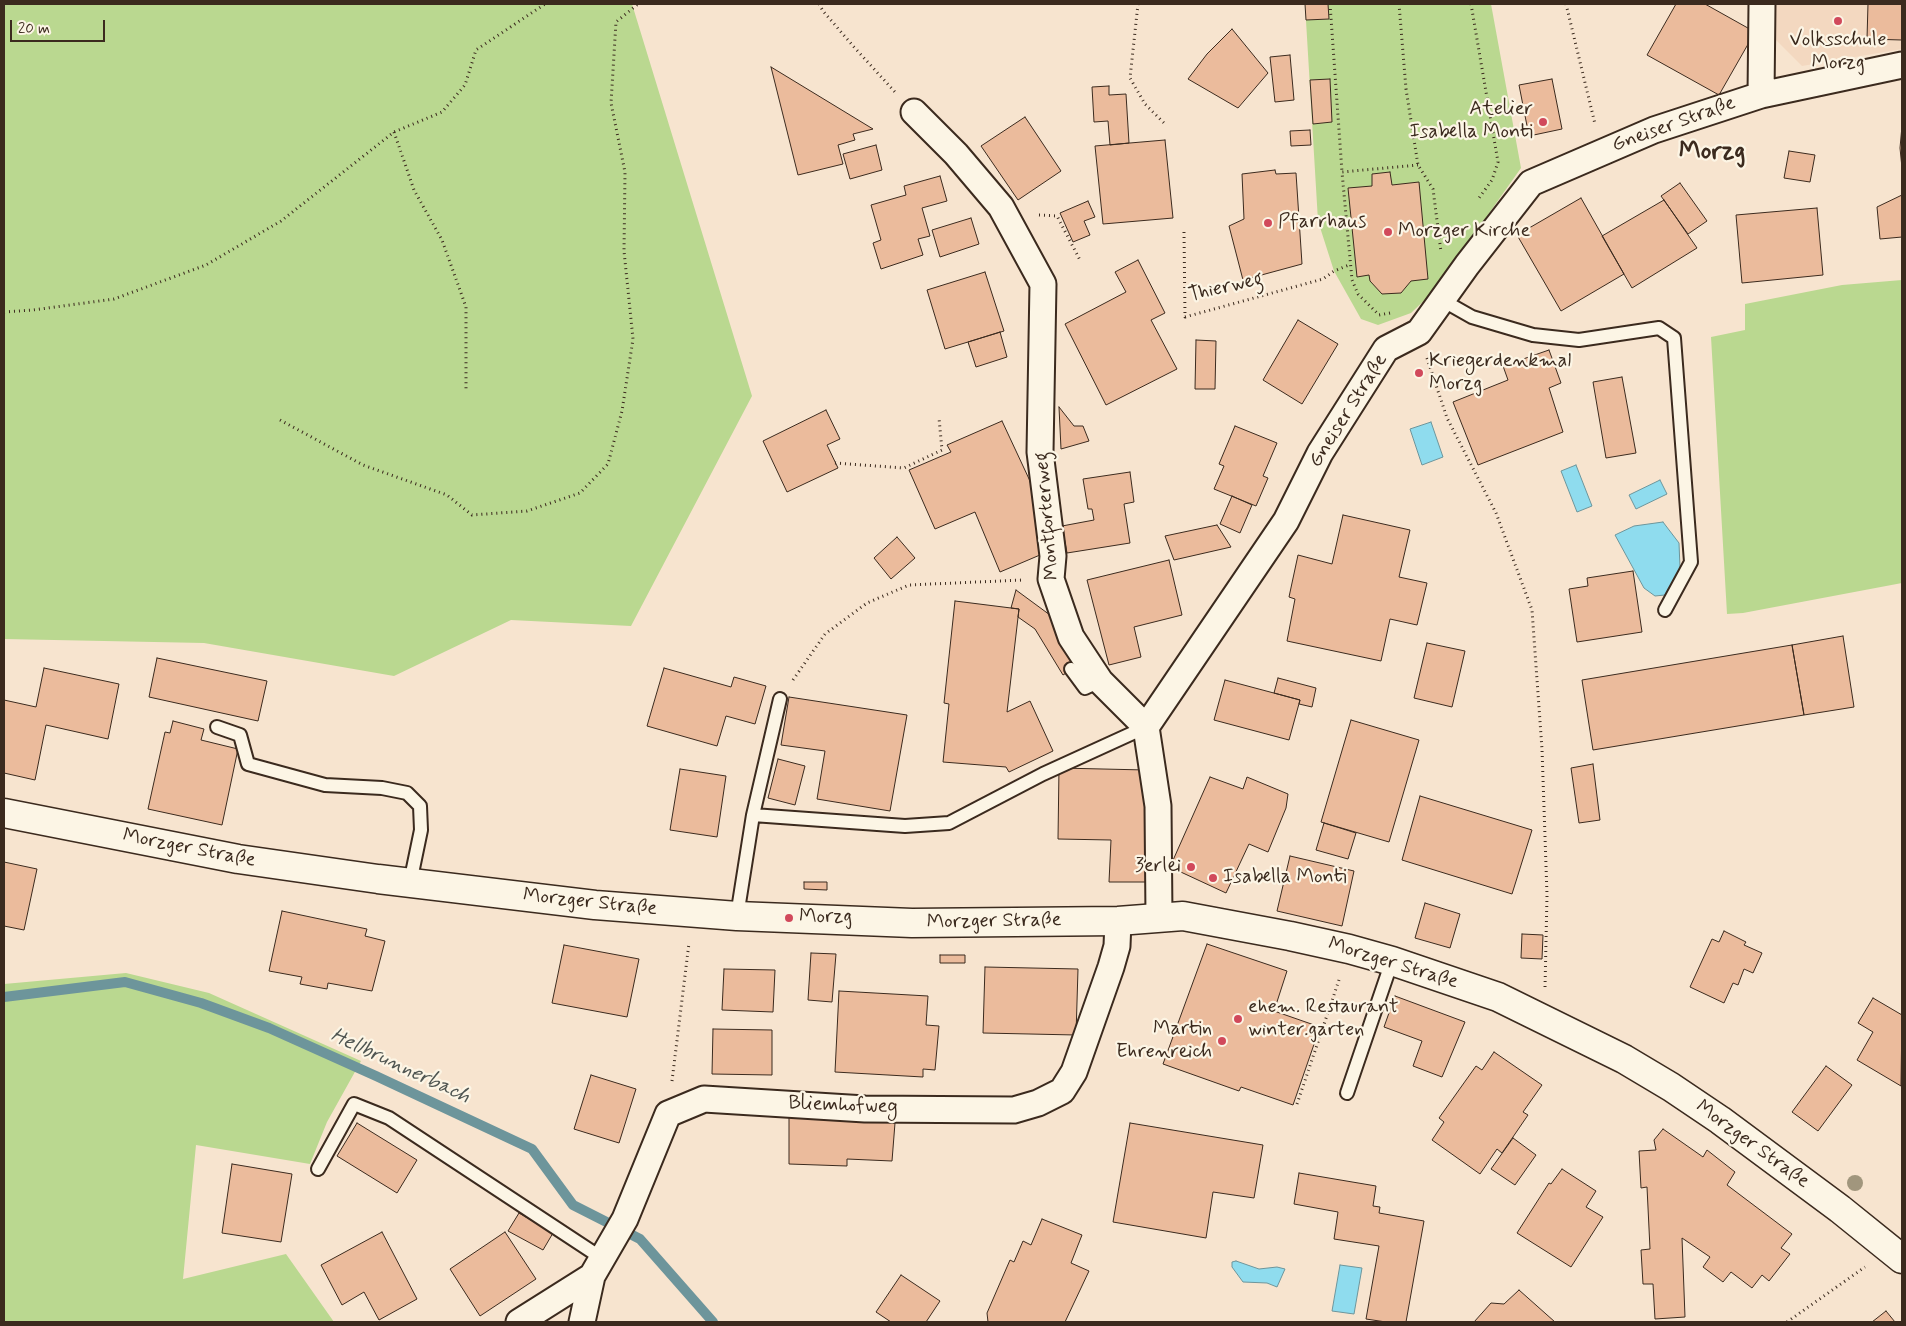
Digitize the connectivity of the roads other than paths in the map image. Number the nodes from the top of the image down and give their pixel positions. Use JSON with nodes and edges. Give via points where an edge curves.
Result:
{"nodes":[{"id":1,"x":1762,"y":4,"type":"edge"},
{"id":2,"x":1902,"y":65,"type":"edge"},
{"id":3,"x":1761,"y":95,"type":"junction"},
{"id":4,"x":914,"y":112,"type":"road end"},
{"id":5,"x":1442,"y":300,"type":"junction"},
{"id":6,"x":1665,"y":610,"type":"dead end"},
{"id":7,"x":1072,"y":669,"type":"dead end"},
{"id":8,"x":1100,"y":681,"type":"junction"},
{"id":9,"x":780,"y":700,"type":"road end"},
{"id":10,"x":217,"y":727,"type":"dead end"},
{"id":11,"x":1146,"y":727,"type":"junction"},
{"id":12,"x":4,"y":813,"type":"edge"},
{"id":13,"x":753,"y":815,"type":"junction"},
{"id":14,"x":410,"y":882,"type":"junction"},
{"id":15,"x":736,"y":916,"type":"junction"},
{"id":16,"x":1159,"y":917,"type":"junction"},
{"id":17,"x":1118,"y":921,"type":"junction"},
{"id":18,"x":1392,"y":961,"type":"junction"},
{"id":19,"x":1347,"y":1093,"type":"dead end"},
{"id":20,"x":318,"y":1169,"type":"dead end"},
{"id":21,"x":603,"y":1259,"type":"junction"},
{"id":22,"x":1902,"y":1259,"type":"edge"},
{"id":23,"x":519,"y":1322,"type":"edge"},
{"id":24,"x":582,"y":1322,"type":"edge"}],
"edges":[{"from":1,"to":3,"type":"street"},
{"from":2,"to":3,"type":"street","name":"Gneiser Straße"},
{"from":3,"to":5,"type":"street","name":"Gneiser Straße","via":[[1654,130],[1531,183]]},
{"from":4,"to":8,"type":"street","name":"Montforterweg","via":[[956,154],[1000,208],[1043,284],[1040,452],[1053,556],[1051,579],[1071,637]]},
{"from":5,"to":6,"type":"lane","via":[[1472,317],[1533,335],[1579,340],[1658,328],[1674,338],[1691,562]]},
{"from":5,"to":11,"type":"street","name":"Gneiser Straße","via":[[1419,332],[1386,349],[1320,453],[1286,521]]},
{"from":7,"to":8,"type":"lane","via":[[1085,688]]},
{"from":8,"to":11,"type":"street","name":"Montforterweg"},
{"from":9,"to":13,"type":"lane"},
{"from":10,"to":14,"type":"lane","via":[[240,735],[248,764],[325,785],[382,788],[407,793],[420,806],[421,830]]},
{"from":11,"to":13,"type":"lane","via":[[1043,774],[949,823],[905,826]]},
{"from":11,"to":16,"type":"street","via":[[1158,806]]},
{"from":12,"to":14,"type":"street","name":"Morzger Straße","via":[[238,859]]},
{"from":13,"to":15,"type":"lane"},
{"from":14,"to":15,"type":"street","name":"Morzger Straße","via":[[595,905]]},
{"from":15,"to":17,"type":"street","name":"Morzger Straße","via":[[912,923]]},
{"from":16,"to":17,"type":"street","name":"Morzger Straße"},
{"from":16,"to":18,"type":"street","name":"Morzger Straße","via":[[1183,916],[1246,927]]},
{"from":17,"to":21,"type":"street","name":"Bliemhofweg","via":[[1118,946],[1111,968],[1074,1072],[1062,1091],[1014,1110],[885,1109],[704,1099],[668,1114],[625,1219]]},
{"from":18,"to":19,"type":"lane"},
{"from":18,"to":22,"type":"street","name":"Morzger Straße","via":[[1498,997],[1640,1069],[1720,1120]]},
{"from":20,"to":21,"type":"lane","via":[[354,1104],[389,1118]]},
{"from":21,"to":23,"type":"street"},
{"from":21,"to":24,"type":"street"}]}
